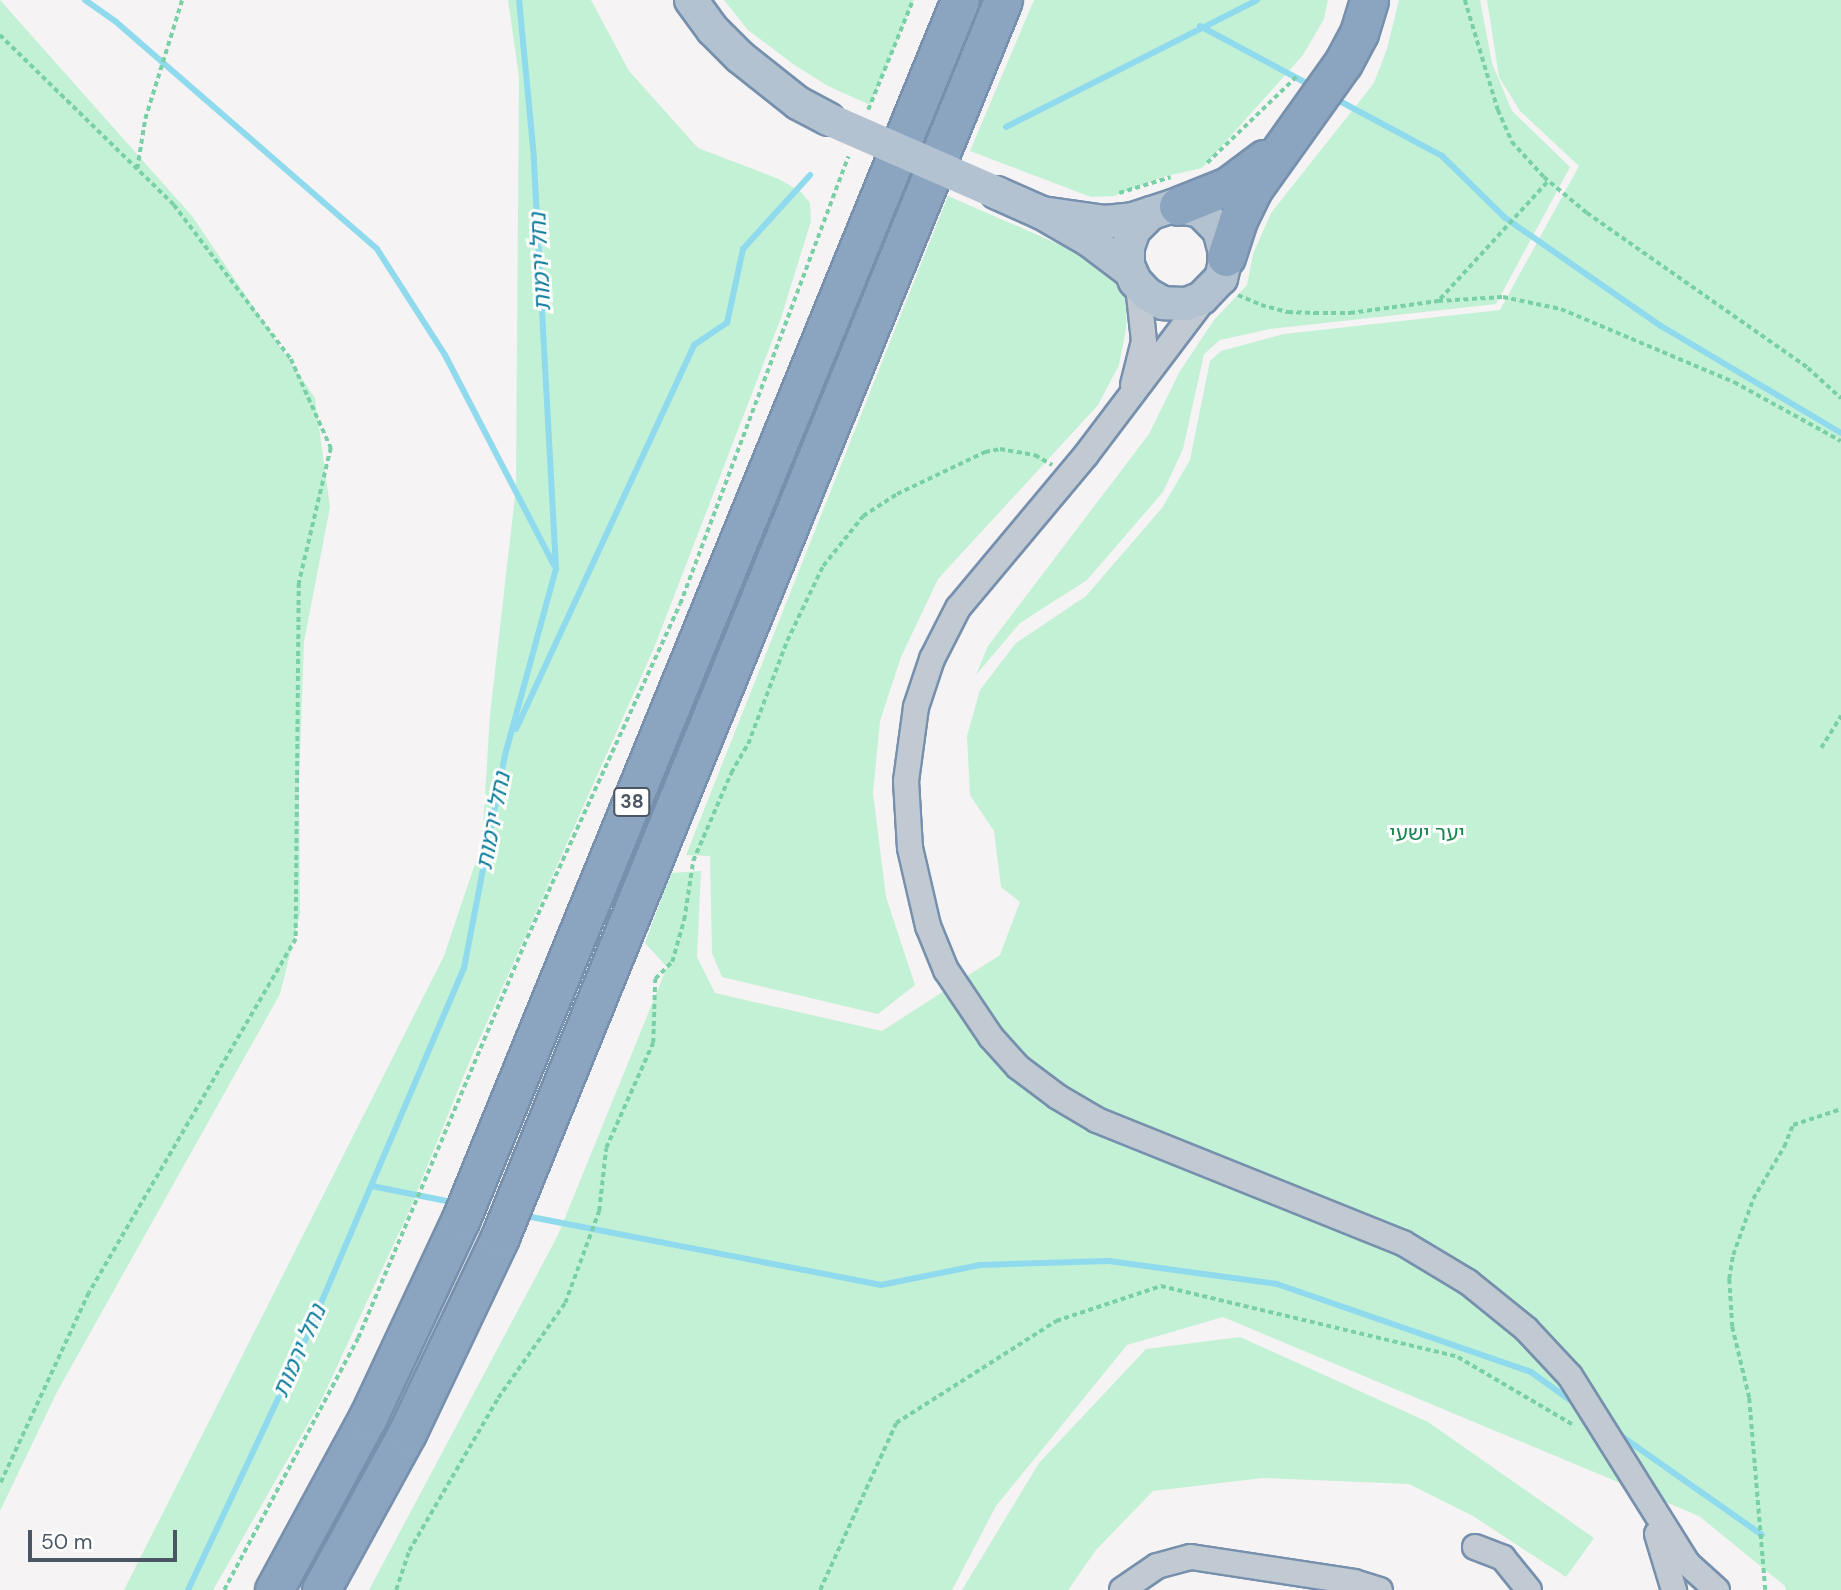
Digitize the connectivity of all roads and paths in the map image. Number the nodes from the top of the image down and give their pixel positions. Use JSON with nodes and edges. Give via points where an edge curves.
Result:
{"nodes":[{"id":1,"x":183,"y":0,"type":"edge"},
{"id":2,"x":691,"y":0,"type":"edge"},
{"id":3,"x":913,"y":0,"type":"edge"},
{"id":4,"x":960,"y":0,"type":"edge"},
{"id":5,"x":1003,"y":0,"type":"edge"},
{"id":6,"x":1369,"y":0,"type":"edge"},
{"id":7,"x":1465,"y":0,"type":"edge"},
{"id":8,"x":0,"y":35,"type":"edge"},
{"id":9,"x":1306,"y":67,"type":"dead end"},
{"id":10,"x":867,"y":112,"type":"dead end"},
{"id":11,"x":1286,"y":140,"type":"junction"},
{"id":12,"x":851,"y":149,"type":"dead end"},
{"id":13,"x":1205,"y":164,"type":"dead end"},
{"id":14,"x":137,"y":169,"type":"junction"},
{"id":15,"x":1549,"y":181,"type":"junction"},
{"id":16,"x":1110,"y":196,"type":"dead end"},
{"id":17,"x":1168,"y":199,"type":"junction"},
{"id":18,"x":1042,"y":213,"type":"junction"},
{"id":19,"x":1134,"y":278,"type":"junction"},
{"id":20,"x":1217,"y":278,"type":"junction"},
{"id":21,"x":1438,"y":301,"type":"junction"},
{"id":22,"x":1841,"y":398,"type":"edge"},
{"id":23,"x":1124,"y":404,"type":"junction"},
{"id":24,"x":1841,"y":441,"type":"edge"},
{"id":25,"x":1069,"y":475,"type":"junction"},
{"id":26,"x":1841,"y":716,"type":"edge"},
{"id":27,"x":1821,"y":748,"type":"dead end"},
{"id":28,"x":1841,"y":1109,"type":"edge"},
{"id":29,"x":1584,"y":1431,"type":"dead end"},
{"id":30,"x":0,"y":1485,"type":"edge"},
{"id":31,"x":1643,"y":1490,"type":"junction"},
{"id":32,"x":1475,"y":1547,"type":"dead end"},
{"id":33,"x":224,"y":1590,"type":"edge"},
{"id":34,"x":274,"y":1590,"type":"edge"},
{"id":35,"x":321,"y":1590,"type":"edge"},
{"id":36,"x":396,"y":1590,"type":"edge"},
{"id":37,"x":820,"y":1590,"type":"edge"},
{"id":38,"x":1122,"y":1590,"type":"edge"},
{"id":39,"x":1380,"y":1590,"type":"edge"},
{"id":40,"x":1529,"y":1590,"type":"edge"},
{"id":41,"x":1674,"y":1590,"type":"edge"},
{"id":42,"x":1717,"y":1590,"type":"edge"},
{"id":43,"x":1765,"y":1590,"type":"edge"}],
"edges":[{"from":1,"to":14,"type":"path","via":[[145,119]]},
{"from":2,"to":18,"type":"main road","bridge":true,"via":[[713,30],[750,66],[798,103]]},
{"from":3,"to":10,"type":"path"},
{"from":4,"to":34,"type":"highway","number":"38","via":[[460,1221],[368,1417]]},
{"from":5,"to":35,"type":"highway","number":"38","via":[[500,1237],[407,1433]]},
{"from":6,"to":11,"type":"highway","via":[[1343,63]]},
{"from":7,"to":15,"type":"path","via":[[1512,142]]},
{"from":8,"to":14,"type":"path"},
{"from":9,"to":13,"type":"path"},
{"from":11,"to":17,"type":"highway","via":[[1228,186]]},
{"from":11,"to":20,"type":"highway","via":[[1244,206]]},
{"from":12,"to":33,"type":"path","via":[[680,604],[527,938],[358,1338]]},
{"from":14,"to":30,"type":"path","via":[[174,205],[291,359],[331,448],[299,583],[296,939],[89,1293]]},
{"from":15,"to":21,"type":"path"},
{"from":15,"to":22,"type":"path","via":[[1587,213],[1808,368]]},
{"from":16,"to":17,"type":"path"},
{"from":17,"to":18,"type":"main road","via":[[1105,222]]},
{"from":17,"to":19,"type":"main road","via":[[1138,225],[1129,241]]},
{"from":17,"to":20,"type":"main road","via":[[1213,221],[1222,235]]},
{"from":18,"to":19,"type":"main road","via":[[1107,251]]},
{"from":19,"to":20,"type":"main road","via":[[1157,300],[1174,304],[1192,302]]},
{"from":19,"to":23,"type":"street","via":[[1145,326],[1139,371]]},
{"from":20,"to":21,"type":"path","via":[[1261,306],[1288,312],[1350,313]]},
{"from":20,"to":23,"type":"street"},
{"from":21,"to":24,"type":"path","via":[[1503,297],[1561,309],[1734,382]]},
{"from":23,"to":25,"type":"street"},
{"from":25,"to":31,"type":"street","via":[[958,608],[932,659],[916,707],[906,780],[910,848],[928,926],[946,970],[991,1037],[1018,1067],[1097,1121],[1403,1243],[1468,1282],[1526,1329],[1570,1376]]},
{"from":25,"to":36,"type":"path","via":[[1035,455],[1000,449],[985,453],[897,494],[863,516],[823,566],[693,861],[672,962],[655,979],[653,1043],[606,1148],[599,1211],[565,1303],[498,1398],[409,1551]]},
{"from":26,"to":27,"type":"path"},
{"from":28,"to":43,"type":"path","via":[[1793,1125],[1753,1199],[1732,1255],[1732,1327],[1749,1398]]},
{"from":29,"to":37,"type":"path","via":[[1458,1357],[1161,1286],[1056,1321],[896,1423]]},
{"from":31,"to":41,"type":"street"},
{"from":31,"to":42,"type":"street","via":[[1688,1564]]},
{"from":32,"to":40,"type":"street","via":[[1503,1558]]},
{"from":38,"to":39,"type":"street","via":[[1157,1566],[1191,1557]]}]}
